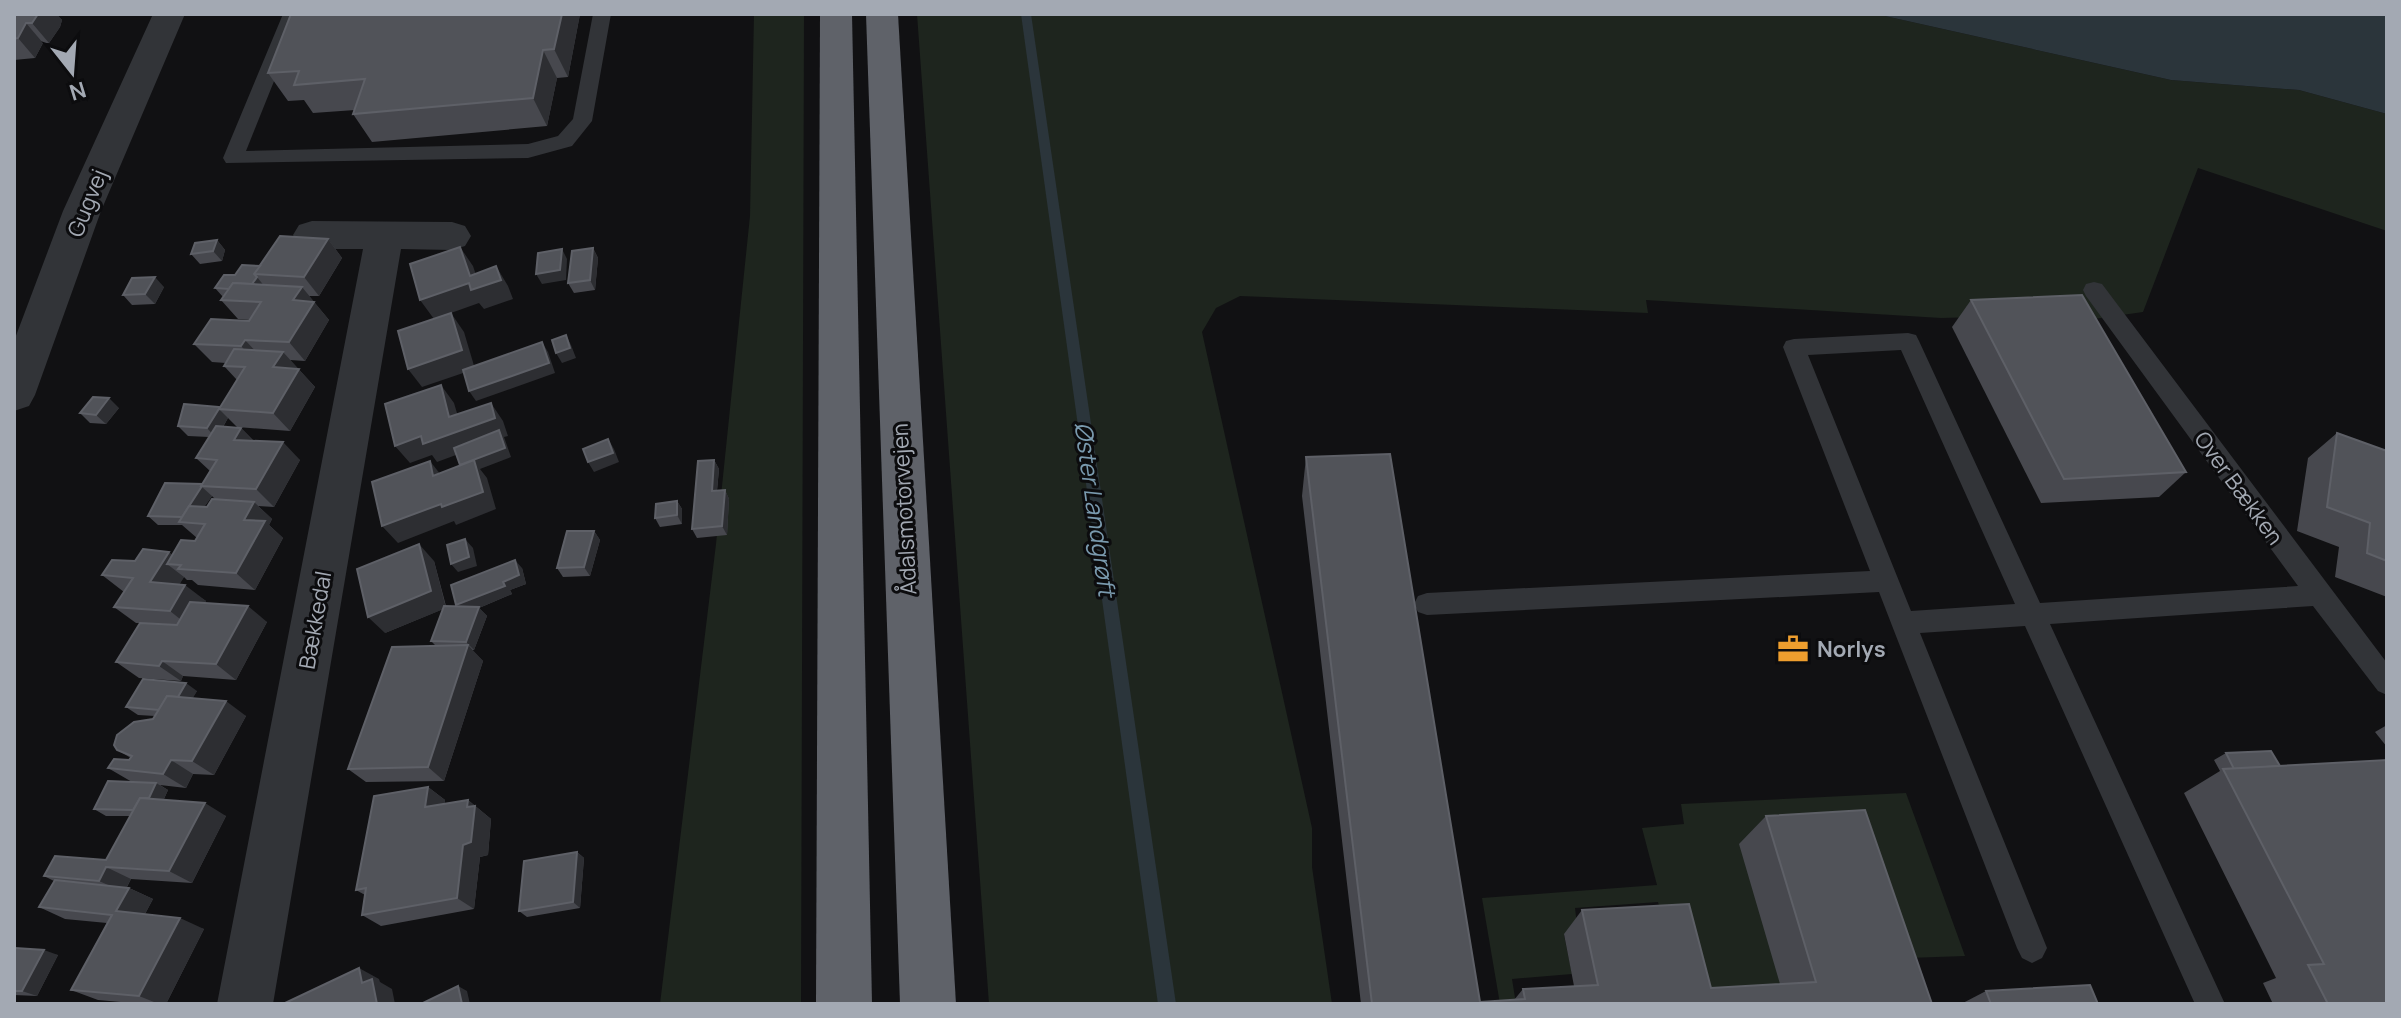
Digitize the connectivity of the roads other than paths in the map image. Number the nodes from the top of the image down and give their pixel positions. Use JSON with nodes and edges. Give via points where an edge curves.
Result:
{"nodes":[{"id":1,"x":169,"y":14,"type":"edge"},
{"id":2,"x":292,"y":14,"type":"edge"},
{"id":3,"x":602,"y":14,"type":"edge"},
{"id":4,"x":836,"y":14,"type":"edge"},
{"id":5,"x":882,"y":14,"type":"edge"},
{"id":6,"x":312,"y":235,"type":"edge"},
{"id":7,"x":384,"y":236,"type":"junction"},
{"id":8,"x":452,"y":236,"type":"dead end"},
{"id":9,"x":2094,"y":290,"type":"dead end"},
{"id":10,"x":14,"y":395,"type":"edge"},
{"id":11,"x":1887,"y":581,"type":"junction"},
{"id":12,"x":2322,"y":595,"type":"junction"},
{"id":13,"x":1427,"y":604,"type":"dead end"},
{"id":14,"x":2033,"y":614,"type":"junction"},
{"id":15,"x":1904,"y":623,"type":"junction"},
{"id":16,"x":2387,"y":683,"type":"edge"},
{"id":17,"x":2032,"y":948,"type":"dead end"},
{"id":18,"x":245,"y":1004,"type":"edge"},
{"id":19,"x":844,"y":1004,"type":"edge"},
{"id":20,"x":928,"y":1004,"type":"edge"},
{"id":21,"x":2210,"y":1004,"type":"edge"}],
"edges":[{"from":1,"to":10,"type":"street","name":"Gugvej","via":[[82,211]]},
{"from":2,"to":3,"type":"lane","via":[[233,158],[528,151],[565,141],[582,121]]},
{"from":4,"to":19,"type":"highway"},
{"from":5,"to":20,"type":"highway","name":"Ådalsmotorvejen"},
{"from":6,"to":7,"type":"street"},
{"from":7,"to":8,"type":"street"},
{"from":7,"to":18,"type":"street","name":"Bækkedal"},
{"from":9,"to":12,"type":"lane","name":"Over Bækken"},
{"from":11,"to":13,"type":"lane"},
{"from":11,"to":14,"type":"lane","via":[[1794,347],[1908,341]]},
{"from":11,"to":15,"type":"lane"},
{"from":12,"to":14,"type":"lane"},
{"from":12,"to":16,"type":"lane","name":"Over Bækken"},
{"from":14,"to":15,"type":"lane"},
{"from":14,"to":21,"type":"lane"},
{"from":15,"to":17,"type":"lane"}]}
